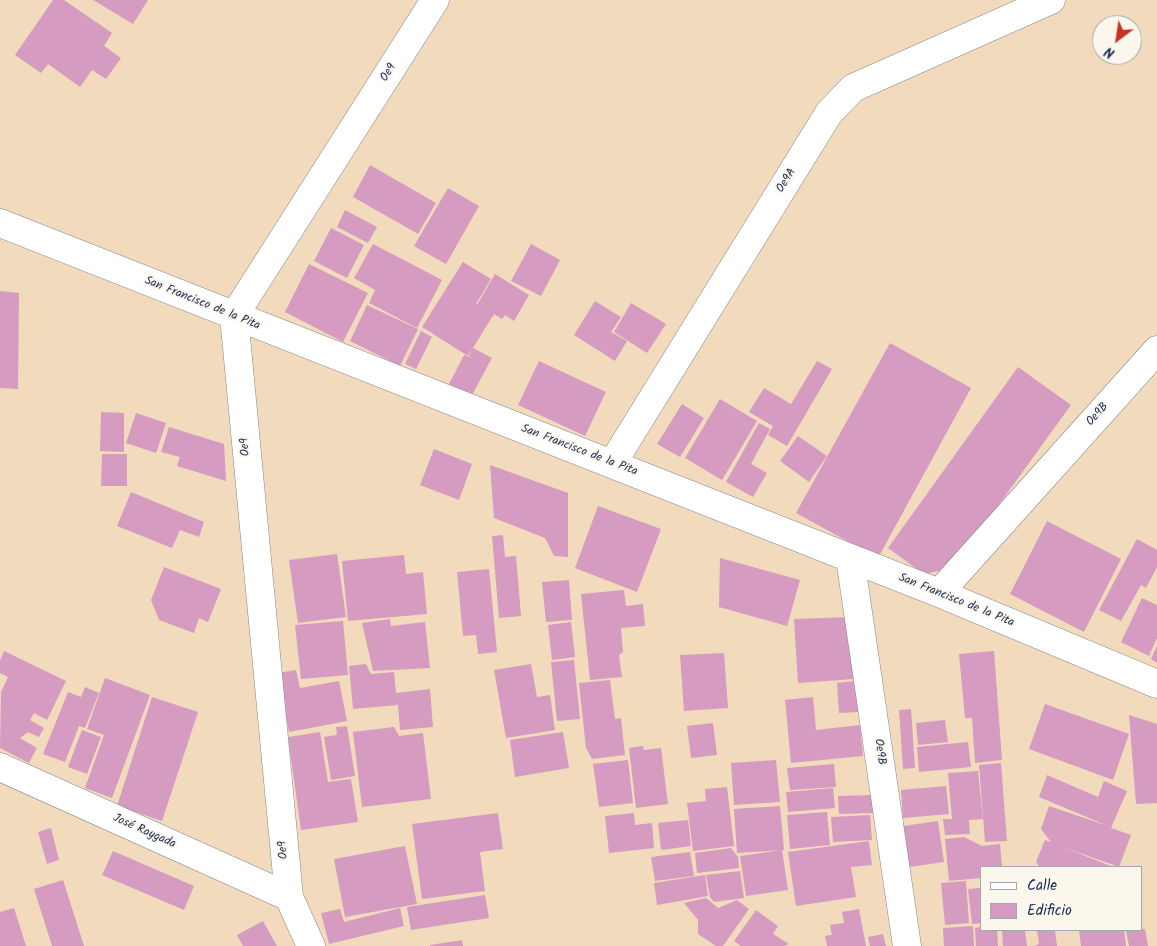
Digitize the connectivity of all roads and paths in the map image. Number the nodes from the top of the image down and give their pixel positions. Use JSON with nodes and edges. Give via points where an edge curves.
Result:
{"nodes":[{"id":1,"x":435,"y":0,"type":"edge"},
{"id":2,"x":1051,"y":0,"type":"edge"},
{"id":3,"x":0,"y":223,"type":"edge"},
{"id":4,"x":234,"y":316,"type":"junction"},
{"id":5,"x":1157,"y":350,"type":"edge"},
{"id":6,"x":612,"y":464,"type":"junction"},
{"id":7,"x":850,"y":558,"type":"junction"},
{"id":8,"x":939,"y":593,"type":"junction"},
{"id":9,"x":1157,"y":684,"type":"edge"},
{"id":10,"x":0,"y":767,"type":"edge"},
{"id":11,"x":289,"y":897,"type":"junction"},
{"id":12,"x":311,"y":946,"type":"edge"},
{"id":13,"x":908,"y":946,"type":"edge"}],
"edges":[{"from":1,"to":4,"type":"street","name":"Oe9"},
{"from":2,"to":6,"type":"street","name":"Oe9A","via":[[853,88],[829,113]]},
{"from":3,"to":4,"type":"street","name":"San Francisco de la Pita"},
{"from":4,"to":6,"type":"street","name":"San Francisco de la Pita"},
{"from":4,"to":11,"type":"street","name":"Oe9"},
{"from":5,"to":8,"type":"street","name":"Oe9B"},
{"from":6,"to":7,"type":"street","name":"San Francisco de la Pita"},
{"from":7,"to":8,"type":"street","name":"San Francisco de la Pita"},
{"from":7,"to":13,"type":"street","name":"Oe9B"},
{"from":8,"to":9,"type":"street","name":"San Francisco de la Pita"},
{"from":10,"to":11,"type":"street","name":"José Raygada"},
{"from":11,"to":12,"type":"street","name":"Oe9"}]}
